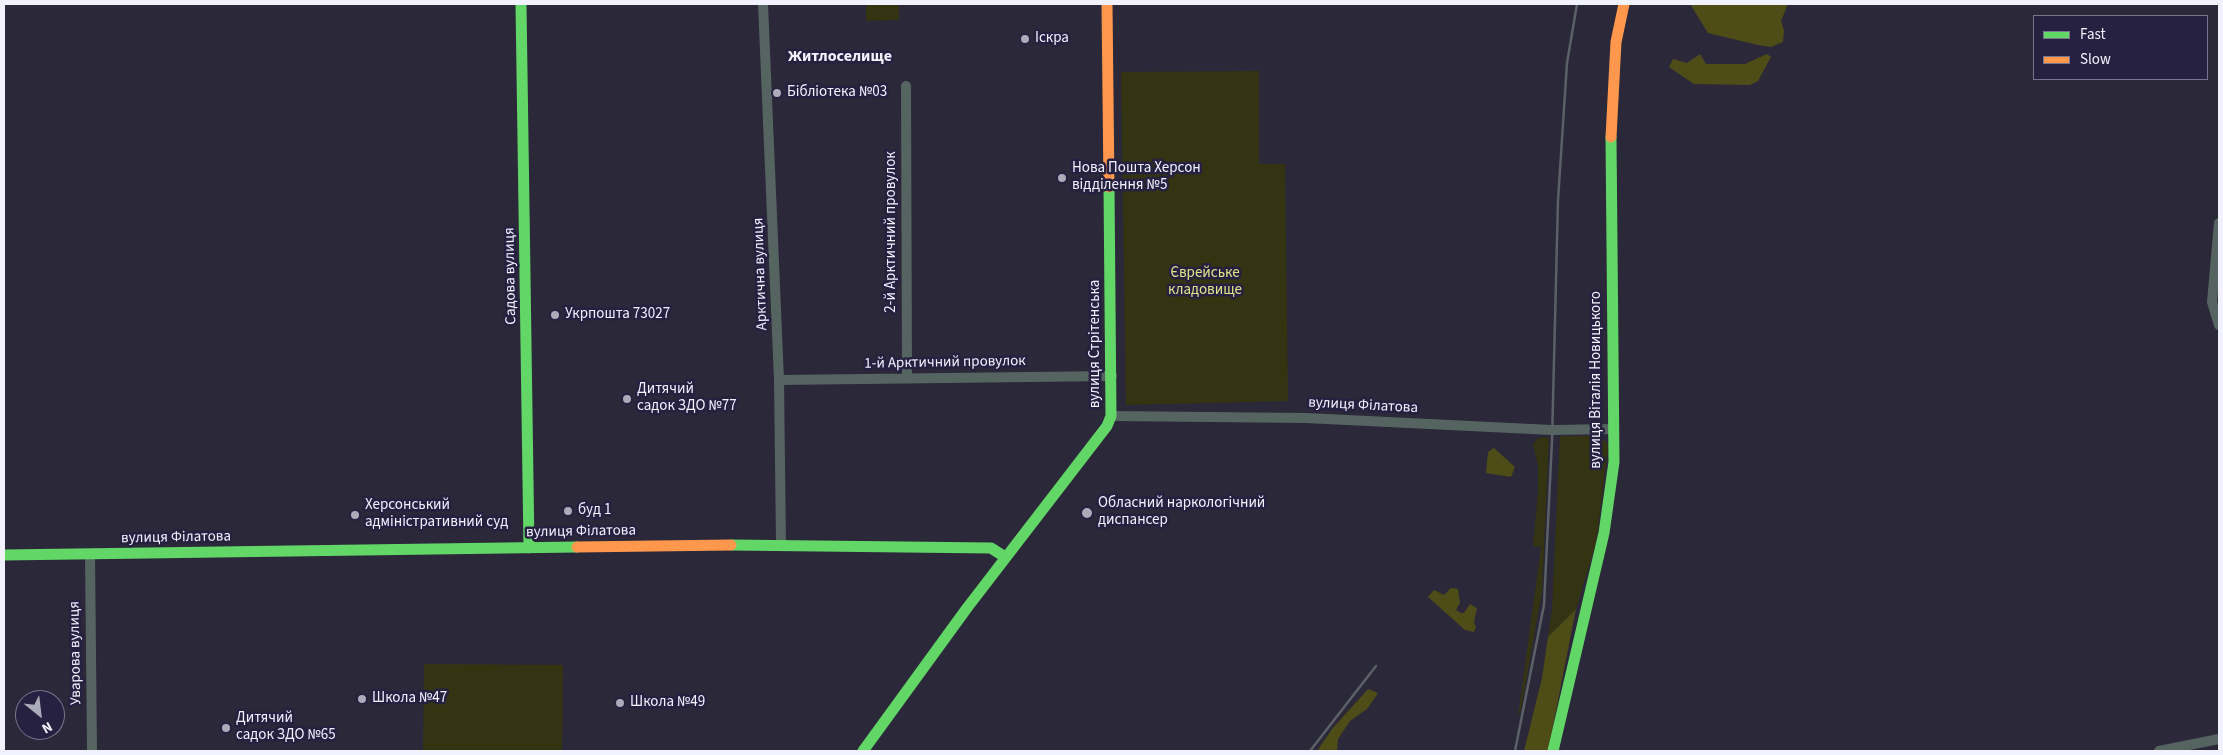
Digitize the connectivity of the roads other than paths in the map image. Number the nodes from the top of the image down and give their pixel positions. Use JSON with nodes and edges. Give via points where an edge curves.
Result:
{"nodes":[{"id":1,"x":521,"y":4,"type":"edge"},
{"id":2,"x":763,"y":4,"type":"edge"},
{"id":3,"x":1107,"y":4,"type":"edge"},
{"id":4,"x":1624,"y":4,"type":"edge"},
{"id":5,"x":906,"y":86,"type":"dead end"},
{"id":6,"x":2219,"y":223,"type":"edge"},
{"id":7,"x":2219,"y":325,"type":"edge"},
{"id":8,"x":1112,"y":376,"type":"junction"},
{"id":9,"x":907,"y":378,"type":"junction"},
{"id":10,"x":779,"y":380,"type":"junction"},
{"id":11,"x":1111,"y":416,"type":"junction"},
{"id":12,"x":1614,"y":429,"type":"junction"},
{"id":13,"x":781,"y":544,"type":"junction"},
{"id":14,"x":529,"y":548,"type":"junction"},
{"id":15,"x":4,"y":554,"type":"edge"},
{"id":16,"x":90,"y":554,"type":"junction"},
{"id":17,"x":1005,"y":557,"type":"junction"},
{"id":18,"x":2219,"y":739,"type":"edge"},
{"id":19,"x":92,"y":751,"type":"edge"},
{"id":20,"x":863,"y":751,"type":"edge"},
{"id":21,"x":1553,"y":751,"type":"edge"},
{"id":22,"x":2159,"y":751,"type":"edge"}],
"edges":[{"from":1,"to":14,"type":"street","name":"Садова вулиця"},
{"from":2,"to":10,"type":"street","name":"Арктична вулиця"},
{"from":3,"to":8,"type":"street","name":"вулиця Стрітенська"},
{"from":4,"to":12,"type":"street","name":"вулиця Віталія Новицького","via":[[1616,42],[1610,153]]},
{"from":5,"to":9,"type":"street","name":"2-й Арктичний провулок"},
{"from":6,"to":7,"type":"street","via":[[2212,302]]},
{"from":8,"to":9,"type":"street","name":"1-й Арктичний провулок"},
{"from":8,"to":11,"type":"street","name":"вулиця Стрітенська"},
{"from":9,"to":10,"type":"street","name":"1-й Арктичний провулок"},
{"from":10,"to":13,"type":"street","name":"Арктична вулиця"},
{"from":11,"to":12,"type":"street","name":"вулиця Філатова","via":[[1306,418],[1552,430]]},
{"from":11,"to":17,"type":"street","name":"вулиця Стрітенська","via":[[1107,426]]},
{"from":12,"to":21,"type":"street","name":"вулиця Віталія Новицького","via":[[1612,489],[1604,533]]},
{"from":13,"to":14,"type":"street","name":"вулиця Філатова"},
{"from":13,"to":17,"type":"street","name":"вулиця Філатова","via":[[991,548]]},
{"from":14,"to":16,"type":"street","name":"вулиця Філатова"},
{"from":15,"to":16,"type":"street","name":"вулиця Філатова"},
{"from":16,"to":19,"type":"street","name":"Уварова вулиця"},
{"from":17,"to":20,"type":"street","name":"вулиця Стрітенська"},
{"from":18,"to":22,"type":"street"}]}
